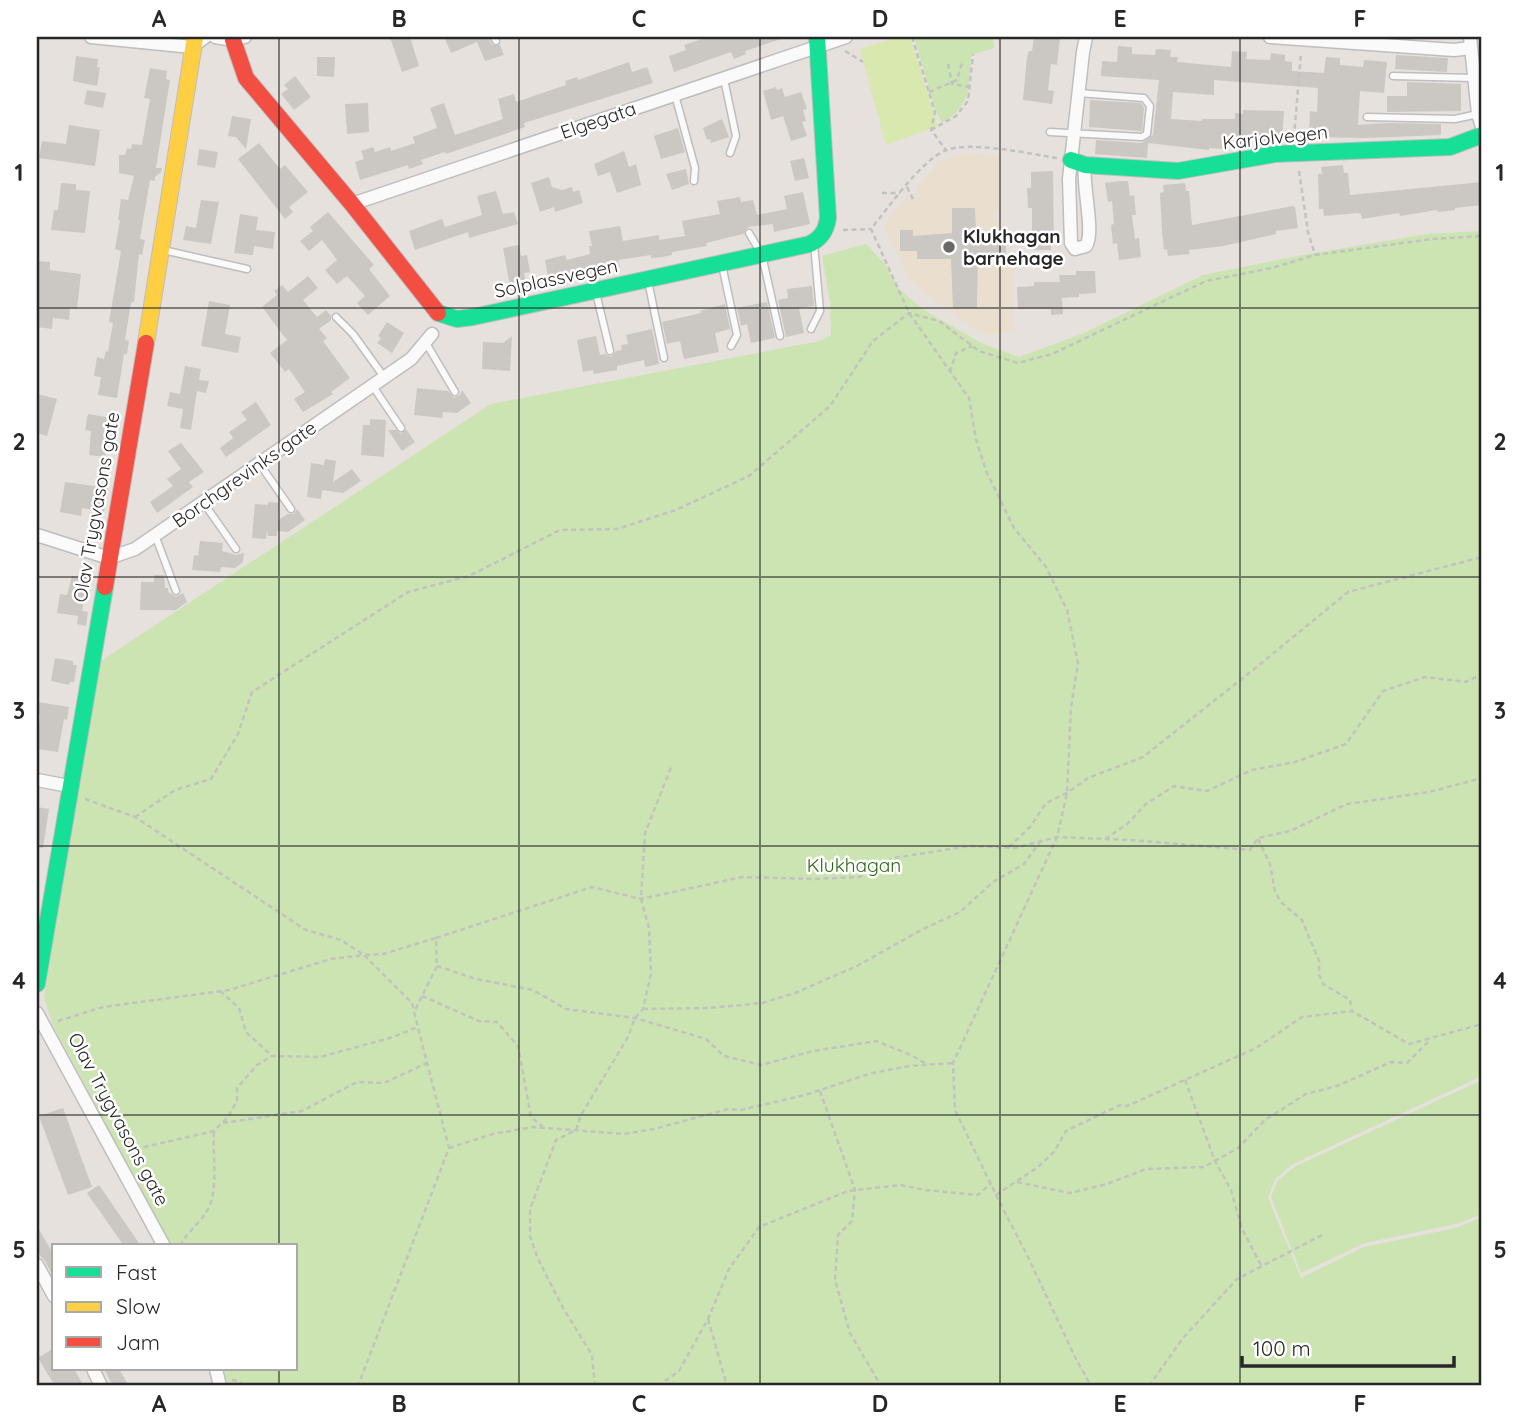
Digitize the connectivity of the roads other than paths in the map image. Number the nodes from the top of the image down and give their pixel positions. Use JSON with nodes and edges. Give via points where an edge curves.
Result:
{"nodes":[{"id":1,"x":91,"y":37,"type":"edge"},
{"id":2,"x":215,"y":37,"type":"edge"},
{"id":3,"x":846,"y":37,"type":"edge"},
{"id":4,"x":1086,"y":37,"type":"edge"},
{"id":5,"x":1270,"y":37,"type":"edge"},
{"id":6,"x":239,"y":38,"type":"edge"},
{"id":7,"x":197,"y":40,"type":"edge"},
{"id":8,"x":817,"y":41,"type":"edge"},
{"id":9,"x":1470,"y":42,"type":"edge"},
{"id":10,"x":1393,"y":76,"type":"dead end"},
{"id":11,"x":723,"y":77,"type":"junction"},
{"id":12,"x":1474,"y":78,"type":"junction"},
{"id":13,"x":1078,"y":93,"type":"junction"},
{"id":14,"x":674,"y":94,"type":"junction"},
{"id":15,"x":1478,"y":114,"type":"junction"},
{"id":16,"x":1367,"y":117,"type":"dead end"},
{"id":17,"x":1482,"y":127,"type":"edge"},
{"id":18,"x":1050,"y":132,"type":"dead end"},
{"id":19,"x":1074,"y":135,"type":"junction"},
{"id":20,"x":1482,"y":135,"type":"edge"},
{"id":21,"x":730,"y":153,"type":"dead end"},
{"id":22,"x":1078,"y":162,"type":"junction"},
{"id":23,"x":694,"y":181,"type":"dead end"},
{"id":24,"x":352,"y":204,"type":"junction"},
{"id":25,"x":749,"y":233,"type":"dead end"},
{"id":26,"x":814,"y":242,"type":"junction"},
{"id":27,"x":161,"y":250,"type":"junction"},
{"id":28,"x":762,"y":254,"type":"junction"},
{"id":29,"x":722,"y":263,"type":"junction"},
{"id":30,"x":247,"y":269,"type":"dead end"},
{"id":31,"x":648,"y":279,"type":"junction"},
{"id":32,"x":596,"y":291,"type":"junction"},
{"id":33,"x":337,"y":317,"type":"dead end"},
{"id":34,"x":811,"y":328,"type":"dead end"},
{"id":35,"x":780,"y":336,"type":"dead end"},
{"id":36,"x":429,"y":339,"type":"joint"},
{"id":37,"x":731,"y":346,"type":"dead end"},
{"id":38,"x":610,"y":351,"type":"dead end"},
{"id":39,"x":664,"y":358,"type":"dead end"},
{"id":40,"x":384,"y":377,"type":"junction"},
{"id":41,"x":372,"y":386,"type":"junction"},
{"id":42,"x":455,"y":392,"type":"dead end"},
{"id":43,"x":401,"y":428,"type":"dead end"},
{"id":44,"x":259,"y":463,"type":"junction"},
{"id":45,"x":203,"y":502,"type":"junction"},
{"id":46,"x":291,"y":509,"type":"dead end"},
{"id":47,"x":37,"y":535,"type":"edge"},
{"id":48,"x":155,"y":535,"type":"junction"},
{"id":49,"x":236,"y":549,"type":"dead end"},
{"id":50,"x":109,"y":558,"type":"junction"},
{"id":51,"x":176,"y":591,"type":"dead end"},
{"id":52,"x":37,"y":780,"type":"edge"},
{"id":53,"x":69,"y":789,"type":"junction"},
{"id":54,"x":37,"y":984,"type":"edge"},
{"id":55,"x":40,"y":1019,"type":"edge"},
{"id":56,"x":162,"y":1244,"type":"edge"},
{"id":57,"x":37,"y":1265,"type":"edge"},
{"id":58,"x":52,"y":1292,"type":"edge"},
{"id":59,"x":93,"y":1370,"type":"edge"},
{"id":60,"x":101,"y":1386,"type":"edge"}],
"edges":[{"from":1,"to":7,"type":"street"},
{"from":2,"to":6,"type":"street"},
{"from":3,"to":8,"type":"street","name":"Elgegata"},
{"from":4,"to":13,"type":"street"},
{"from":5,"to":9,"type":"street","via":[[1454,50]]},
{"from":6,"to":24,"type":"street","name":"Solplassvegen","via":[[246,78]]},
{"from":7,"to":27,"type":"street","name":"Olav Trygvasons gate"},
{"from":8,"to":11,"type":"street","name":"Elgegata"},
{"from":8,"to":26,"type":"street","via":[[833,197],[826,229]]},
{"from":9,"to":12,"type":"street"},
{"from":10,"to":12,"type":"lane"},
{"from":11,"to":14,"type":"street","name":"Elgegata"},
{"from":11,"to":21,"type":"lane","via":[[736,136]]},
{"from":12,"to":15,"type":"street"},
{"from":13,"to":19,"type":"street"},
{"from":13,"to":19,"type":"lane","via":[[1144,98],[1150,106],[1148,130],[1142,137]]},
{"from":14,"to":23,"type":"lane","via":[[695,167]]},
{"from":14,"to":24,"type":"street","name":"Elgegata"},
{"from":15,"to":16,"type":"lane","via":[[1455,119]]},
{"from":15,"to":17,"type":"street"},
{"from":18,"to":19,"type":"lane"},
{"from":19,"to":22,"type":"street"},
{"from":20,"to":22,"type":"street","name":"Karjolvegen","via":[[1450,147],[1275,154],[1178,171]]},
{"from":22,"to":22,"type":"street","via":[[1090,238],[1086,246],[1076,249],[1069,227]]},
{"from":24,"to":32,"type":"street","name":"Solplassvegen","via":[[438,314],[472,317]]},
{"from":25,"to":28,"type":"lane"},
{"from":26,"to":28,"type":"street","name":"Solplassvegen"},
{"from":26,"to":34,"type":"lane","via":[[820,311]]},
{"from":27,"to":30,"type":"lane"},
{"from":27,"to":50,"type":"street","name":"Olav Trygvasons gate"},
{"from":28,"to":29,"type":"street","name":"Solplassvegen"},
{"from":28,"to":35,"type":"lane"},
{"from":29,"to":31,"type":"street","name":"Solplassvegen"},
{"from":29,"to":37,"type":"lane","via":[[737,335]]},
{"from":31,"to":32,"type":"street","name":"Solplassvegen"},
{"from":31,"to":39,"type":"lane"},
{"from":32,"to":38,"type":"lane"},
{"from":33,"to":40,"type":"lane"},
{"from":36,"to":40,"type":"street","name":"Borchgrevinks gate","via":[[411,359]]},
{"from":36,"to":42,"type":"lane"},
{"from":40,"to":41,"type":"street","name":"Borchgrevinks gate"},
{"from":41,"to":43,"type":"lane"},
{"from":41,"to":44,"type":"street","name":"Borchgrevinks gate"},
{"from":44,"to":45,"type":"street","name":"Borchgrevinks gate"},
{"from":44,"to":46,"type":"lane"},
{"from":45,"to":48,"type":"street","name":"Borchgrevinks gate"},
{"from":45,"to":49,"type":"lane"},
{"from":47,"to":50,"type":"street"},
{"from":48,"to":50,"type":"street","name":"Borchgrevinks gate","via":[[135,549]]},
{"from":48,"to":51,"type":"lane"},
{"from":50,"to":53,"type":"street","name":"Olav Trygvasons gate"},
{"from":52,"to":53,"type":"street"},
{"from":53,"to":54,"type":"street","name":"Olav Trygvasons gate"},
{"from":55,"to":56,"type":"street","name":"Olav Trygvasons gate"},
{"from":57,"to":58,"type":"street"},
{"from":59,"to":60,"type":"street"}]}
